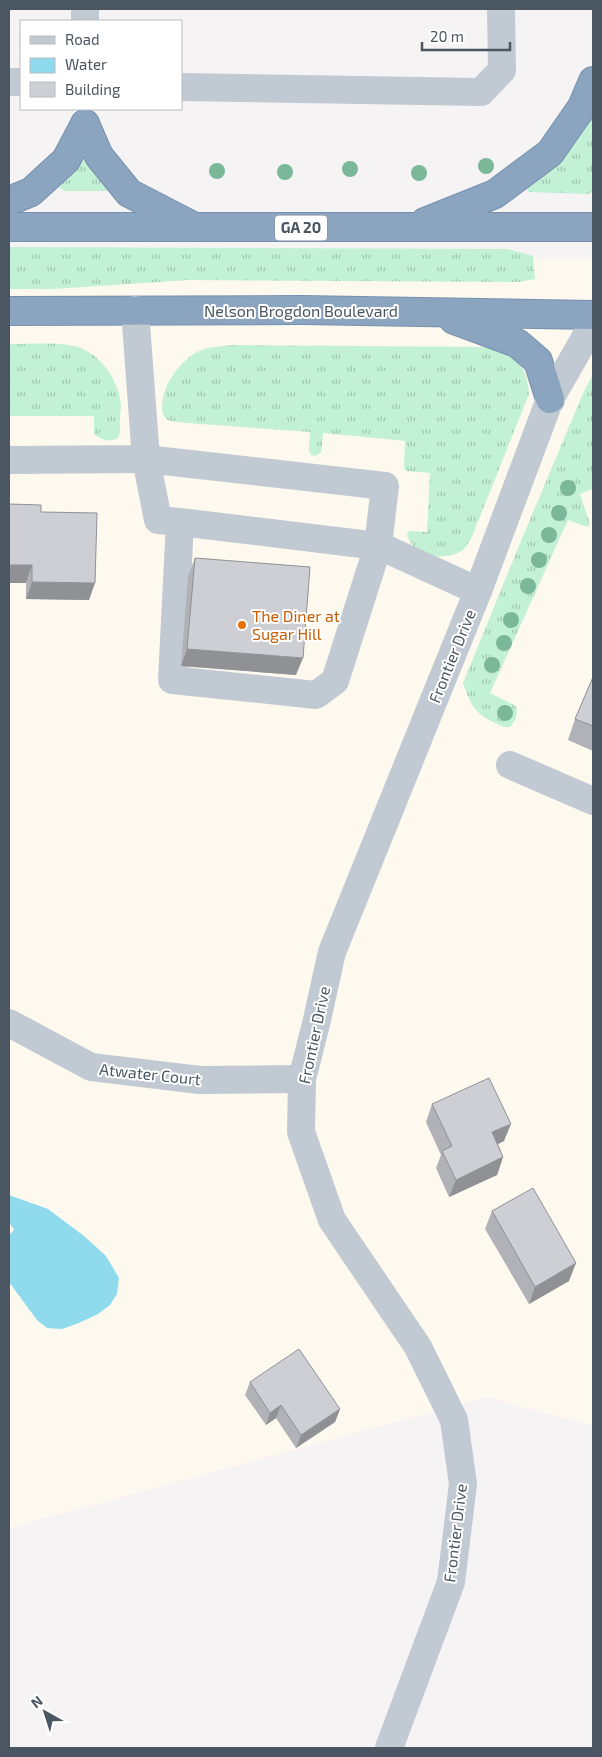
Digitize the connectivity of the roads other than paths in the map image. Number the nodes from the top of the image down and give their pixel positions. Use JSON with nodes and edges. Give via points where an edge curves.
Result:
{"nodes":[{"id":1,"x":501,"y":9,"type":"edge"},
{"id":2,"x":593,"y":81,"type":"edge"},
{"id":3,"x":182,"y":87,"type":"edge"},
{"id":4,"x":84,"y":116,"type":"edge"},
{"id":5,"x":9,"y":201,"type":"edge"},
{"id":6,"x":9,"y":227,"type":"edge"},
{"id":7,"x":593,"y":227,"type":"edge"},
{"id":8,"x":197,"y":228,"type":"junction"},
{"id":9,"x":409,"y":228,"type":"junction"},
{"id":10,"x":135,"y":310,"type":"junction"},
{"id":11,"x":9,"y":311,"type":"edge"},
{"id":12,"x":431,"y":312,"type":"junction"},
{"id":13,"x":593,"y":315,"type":"edge"},
{"id":14,"x":593,"y":324,"type":"edge"},
{"id":15,"x":550,"y":399,"type":"junction"},
{"id":16,"x":146,"y":459,"type":"junction"},
{"id":17,"x":9,"y":460,"type":"edge"},
{"id":18,"x":180,"y":522,"type":"junction"},
{"id":19,"x":378,"y":546,"type":"junction"},
{"id":20,"x":478,"y":591,"type":"junction"},
{"id":21,"x":510,"y":765,"type":"dead end"},
{"id":22,"x":593,"y":801,"type":"edge"},
{"id":23,"x":9,"y":1023,"type":"edge"},
{"id":24,"x":302,"y":1079,"type":"junction"},
{"id":25,"x":389,"y":1748,"type":"edge"}],
"edges":[{"from":1,"to":3,"type":"street","via":[[502,70],[481,92]]},
{"from":2,"to":9,"type":"highway","via":[[582,107],[550,152],[494,194]]},
{"from":4,"to":5,"type":"highway","via":[[66,160],[31,192]]},
{"from":4,"to":8,"type":"highway","via":[[99,156],[129,193]]},
{"from":6,"to":8,"type":"highway","number":"GA 20"},
{"from":7,"to":9,"type":"highway","number":"GA 20"},
{"from":8,"to":9,"type":"highway","number":"GA 20"},
{"from":10,"to":11,"type":"highway","name":"Nelson Brogdon Boulevard"},
{"from":10,"to":12,"type":"highway","name":"Nelson Brogdon Boulevard"},
{"from":10,"to":16,"type":"street"},
{"from":12,"to":13,"type":"highway","name":"Nelson Brogdon Boulevard"},
{"from":12,"to":15,"type":"highway","via":[[517,343],[538,361]]},
{"from":14,"to":15,"type":"street","name":"Frontier Drive"},
{"from":15,"to":20,"type":"street","name":"Frontier Drive"},
{"from":16,"to":17,"type":"street"},
{"from":16,"to":18,"type":"street","via":[[158,520]]},
{"from":16,"to":19,"type":"street","via":[[385,486]]},
{"from":18,"to":19,"type":"street"},
{"from":18,"to":19,"type":"street","via":[[172,680],[316,695],[335,681]]},
{"from":19,"to":20,"type":"street"},
{"from":20,"to":24,"type":"street","name":"Frontier Drive","via":[[332,952]]},
{"from":21,"to":22,"type":"street"},
{"from":23,"to":24,"type":"street","name":"Atwater Court","via":[[90,1067],[200,1080]]},
{"from":24,"to":25,"type":"street","name":"Frontier Drive","via":[[301,1132],[332,1220],[418,1348],[454,1420],[463,1484],[451,1582]]}]}
